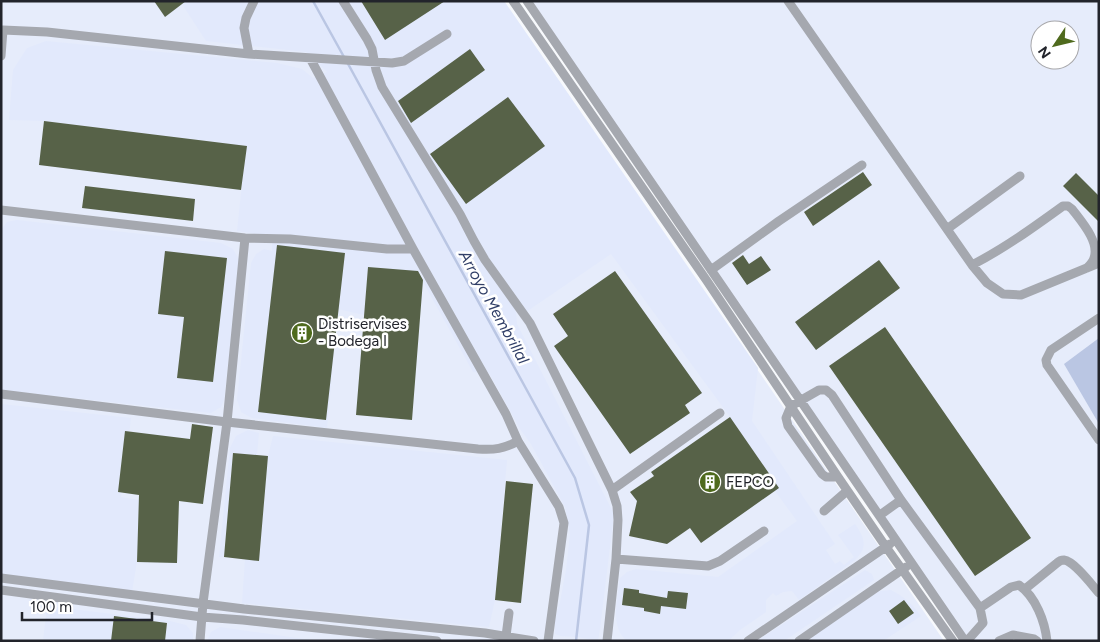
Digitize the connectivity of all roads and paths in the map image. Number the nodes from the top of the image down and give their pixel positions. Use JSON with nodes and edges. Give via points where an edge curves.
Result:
{"nodes":[{"id":1,"x":254,"y":1,"type":"edge"},
{"id":2,"x":343,"y":1,"type":"edge"},
{"id":3,"x":513,"y":1,"type":"edge"},
{"id":4,"x":527,"y":1,"type":"edge"},
{"id":5,"x":788,"y":1,"type":"edge"},
{"id":6,"x":2,"y":30,"type":"edge"},
{"id":7,"x":447,"y":34,"type":"dead end"},
{"id":8,"x":249,"y":54,"type":"junction"},
{"id":9,"x":1,"y":56,"type":"edge"},
{"id":10,"x":310,"y":58,"type":"junction"},
{"id":11,"x":374,"y":62,"type":"junction"},
{"id":12,"x":584,"y":86,"type":"junction"},
{"id":13,"x":576,"y":92,"type":"junction"},
{"id":14,"x":862,"y":166,"type":"dead end"},
{"id":15,"x":1020,"y":176,"type":"dead end"},
{"id":16,"x":1,"y":210,"type":"edge"},
{"id":17,"x":947,"y":229,"type":"junction"},
{"id":18,"x":245,"y":238,"type":"junction"},
{"id":19,"x":413,"y":249,"type":"junction"},
{"id":20,"x":1099,"y":264,"type":"edge"},
{"id":21,"x":972,"y":265,"type":"junction"},
{"id":22,"x":1088,"y":268,"type":"junction"},
{"id":23,"x":711,"y":270,"type":"junction"},
{"id":24,"x":1099,"y":318,"type":"edge"},
{"id":25,"x":1,"y":394,"type":"edge"},
{"id":26,"x":801,"y":400,"type":"junction"},
{"id":27,"x":791,"y":406,"type":"junction"},
{"id":28,"x":720,"y":413,"type":"dead end"},
{"id":29,"x":227,"y":422,"type":"junction"},
{"id":30,"x":1099,"y":440,"type":"edge"},
{"id":31,"x":518,"y":441,"type":"junction"},
{"id":32,"x":838,"y":477,"type":"junction"},
{"id":33,"x":612,"y":490,"type":"junction"},
{"id":34,"x":848,"y":491,"type":"junction"},
{"id":35,"x":901,"y":500,"type":"junction"},
{"id":36,"x":824,"y":511,"type":"dead end"},
{"id":37,"x":880,"y":515,"type":"junction"},
{"id":38,"x":764,"y":531,"type":"dead end"},
{"id":39,"x":897,"y":540,"type":"junction"},
{"id":40,"x":886,"y":547,"type":"junction"},
{"id":41,"x":616,"y":559,"type":"junction"},
{"id":42,"x":913,"y":564,"type":"junction"},
{"id":43,"x":902,"y":570,"type":"junction"},
{"id":44,"x":1,"y":578,"type":"edge"},
{"id":45,"x":1025,"y":589,"type":"junction"},
{"id":46,"x":1,"y":590,"type":"edge"},
{"id":47,"x":1099,"y":593,"type":"edge"},
{"id":48,"x":202,"y":603,"type":"junction"},
{"id":49,"x":980,"y":608,"type":"junction"},
{"id":50,"x":509,"y":612,"type":"dead end"},
{"id":51,"x":202,"y":617,"type":"junction"},
{"id":52,"x":506,"y":636,"type":"junction"},
{"id":53,"x":200,"y":641,"type":"edge"},
{"id":54,"x":437,"y":641,"type":"edge"},
{"id":55,"x":534,"y":641,"type":"edge"},
{"id":56,"x":548,"y":641,"type":"edge"},
{"id":57,"x":607,"y":641,"type":"edge"},
{"id":58,"x":748,"y":641,"type":"edge"},
{"id":59,"x":799,"y":641,"type":"edge"},
{"id":60,"x":953,"y":641,"type":"edge"},
{"id":61,"x":966,"y":641,"type":"edge"},
{"id":62,"x":999,"y":641,"type":"edge"},
{"id":63,"x":1037,"y":641,"type":"edge"},
{"id":64,"x":1046,"y":641,"type":"edge"}],
"edges":[{"from":1,"to":8,"type":"street","via":[[244,28]]},
{"from":2,"to":11,"type":"street","via":[[367,39]]},
{"from":3,"to":13,"type":"street"},
{"from":4,"to":12,"type":"street"},
{"from":5,"to":17,"type":"street"},
{"from":6,"to":8,"type":"street"},
{"from":6,"to":9,"type":"street"},
{"from":7,"to":11,"type":"street","via":[[404,61]]},
{"from":8,"to":10,"type":"street"},
{"from":10,"to":11,"type":"street"},
{"from":10,"to":19,"type":"street"},
{"from":11,"to":33,"type":"street","via":[[382,87],[478,248],[530,323]]},
{"from":12,"to":13,"type":"street"},
{"from":12,"to":23,"type":"street"},
{"from":13,"to":27,"type":"street"},
{"from":14,"to":23,"type":"street"},
{"from":15,"to":17,"type":"street"},
{"from":16,"to":18,"type":"street"},
{"from":17,"to":21,"type":"street"},
{"from":18,"to":19,"type":"street"},
{"from":18,"to":29,"type":"street"},
{"from":19,"to":31,"type":"street"},
{"from":20,"to":22,"type":"street"},
{"from":21,"to":22,"type":"street","via":[[987,283],[1003,294],[1021,295]]},
{"from":21,"to":22,"type":"street","via":[[1015,241],[1063,206],[1068,206],[1090,232],[1094,242],[1095,258]]},
{"from":23,"to":26,"type":"street"},
{"from":24,"to":30,"type":"street","via":[[1051,350],[1046,360]]},
{"from":25,"to":29,"type":"street"},
{"from":26,"to":27,"type":"street"},
{"from":26,"to":35,"type":"street","via":[[819,390],[826,390],[832,395]]},
{"from":26,"to":37,"type":"street"},
{"from":27,"to":32,"type":"street"},
{"from":27,"to":32,"type":"street","via":[[786,418],[788,426],[822,474]]},
{"from":28,"to":33,"type":"street"},
{"from":29,"to":31,"type":"street","via":[[478,449],[494,450]]},
{"from":29,"to":48,"type":"street"},
{"from":31,"to":56,"type":"street","via":[[559,507],[564,523]]},
{"from":32,"to":34,"type":"street"},
{"from":33,"to":41,"type":"street","via":[[618,520]]},
{"from":34,"to":36,"type":"street"},
{"from":34,"to":40,"type":"street"},
{"from":35,"to":37,"type":"street"},
{"from":35,"to":49,"type":"street"},
{"from":37,"to":39,"type":"street"},
{"from":38,"to":41,"type":"street","via":[[708,566]]},
{"from":39,"to":40,"type":"street"},
{"from":39,"to":42,"type":"street"},
{"from":40,"to":43,"type":"street"},
{"from":40,"to":58,"type":"street"},
{"from":41,"to":57,"type":"street"},
{"from":42,"to":43,"type":"street"},
{"from":42,"to":61,"type":"street"},
{"from":43,"to":59,"type":"street"},
{"from":43,"to":60,"type":"street"},
{"from":44,"to":48,"type":"street"},
{"from":45,"to":47,"type":"street","via":[[1062,560],[1073,564]]},
{"from":45,"to":49,"type":"street","via":[[1019,585],[1011,587]]},
{"from":45,"to":64,"type":"street","via":[[1045,629]]},
{"from":46,"to":51,"type":"street"},
{"from":48,"to":51,"type":"street"},
{"from":48,"to":52,"type":"street"},
{"from":49,"to":61,"type":"street","via":[[983,623]]},
{"from":50,"to":52,"type":"street"},
{"from":51,"to":53,"type":"street"},
{"from":51,"to":54,"type":"street"},
{"from":52,"to":55,"type":"street"},
{"from":62,"to":63,"type":"street","via":[[1013,635]]}]}
